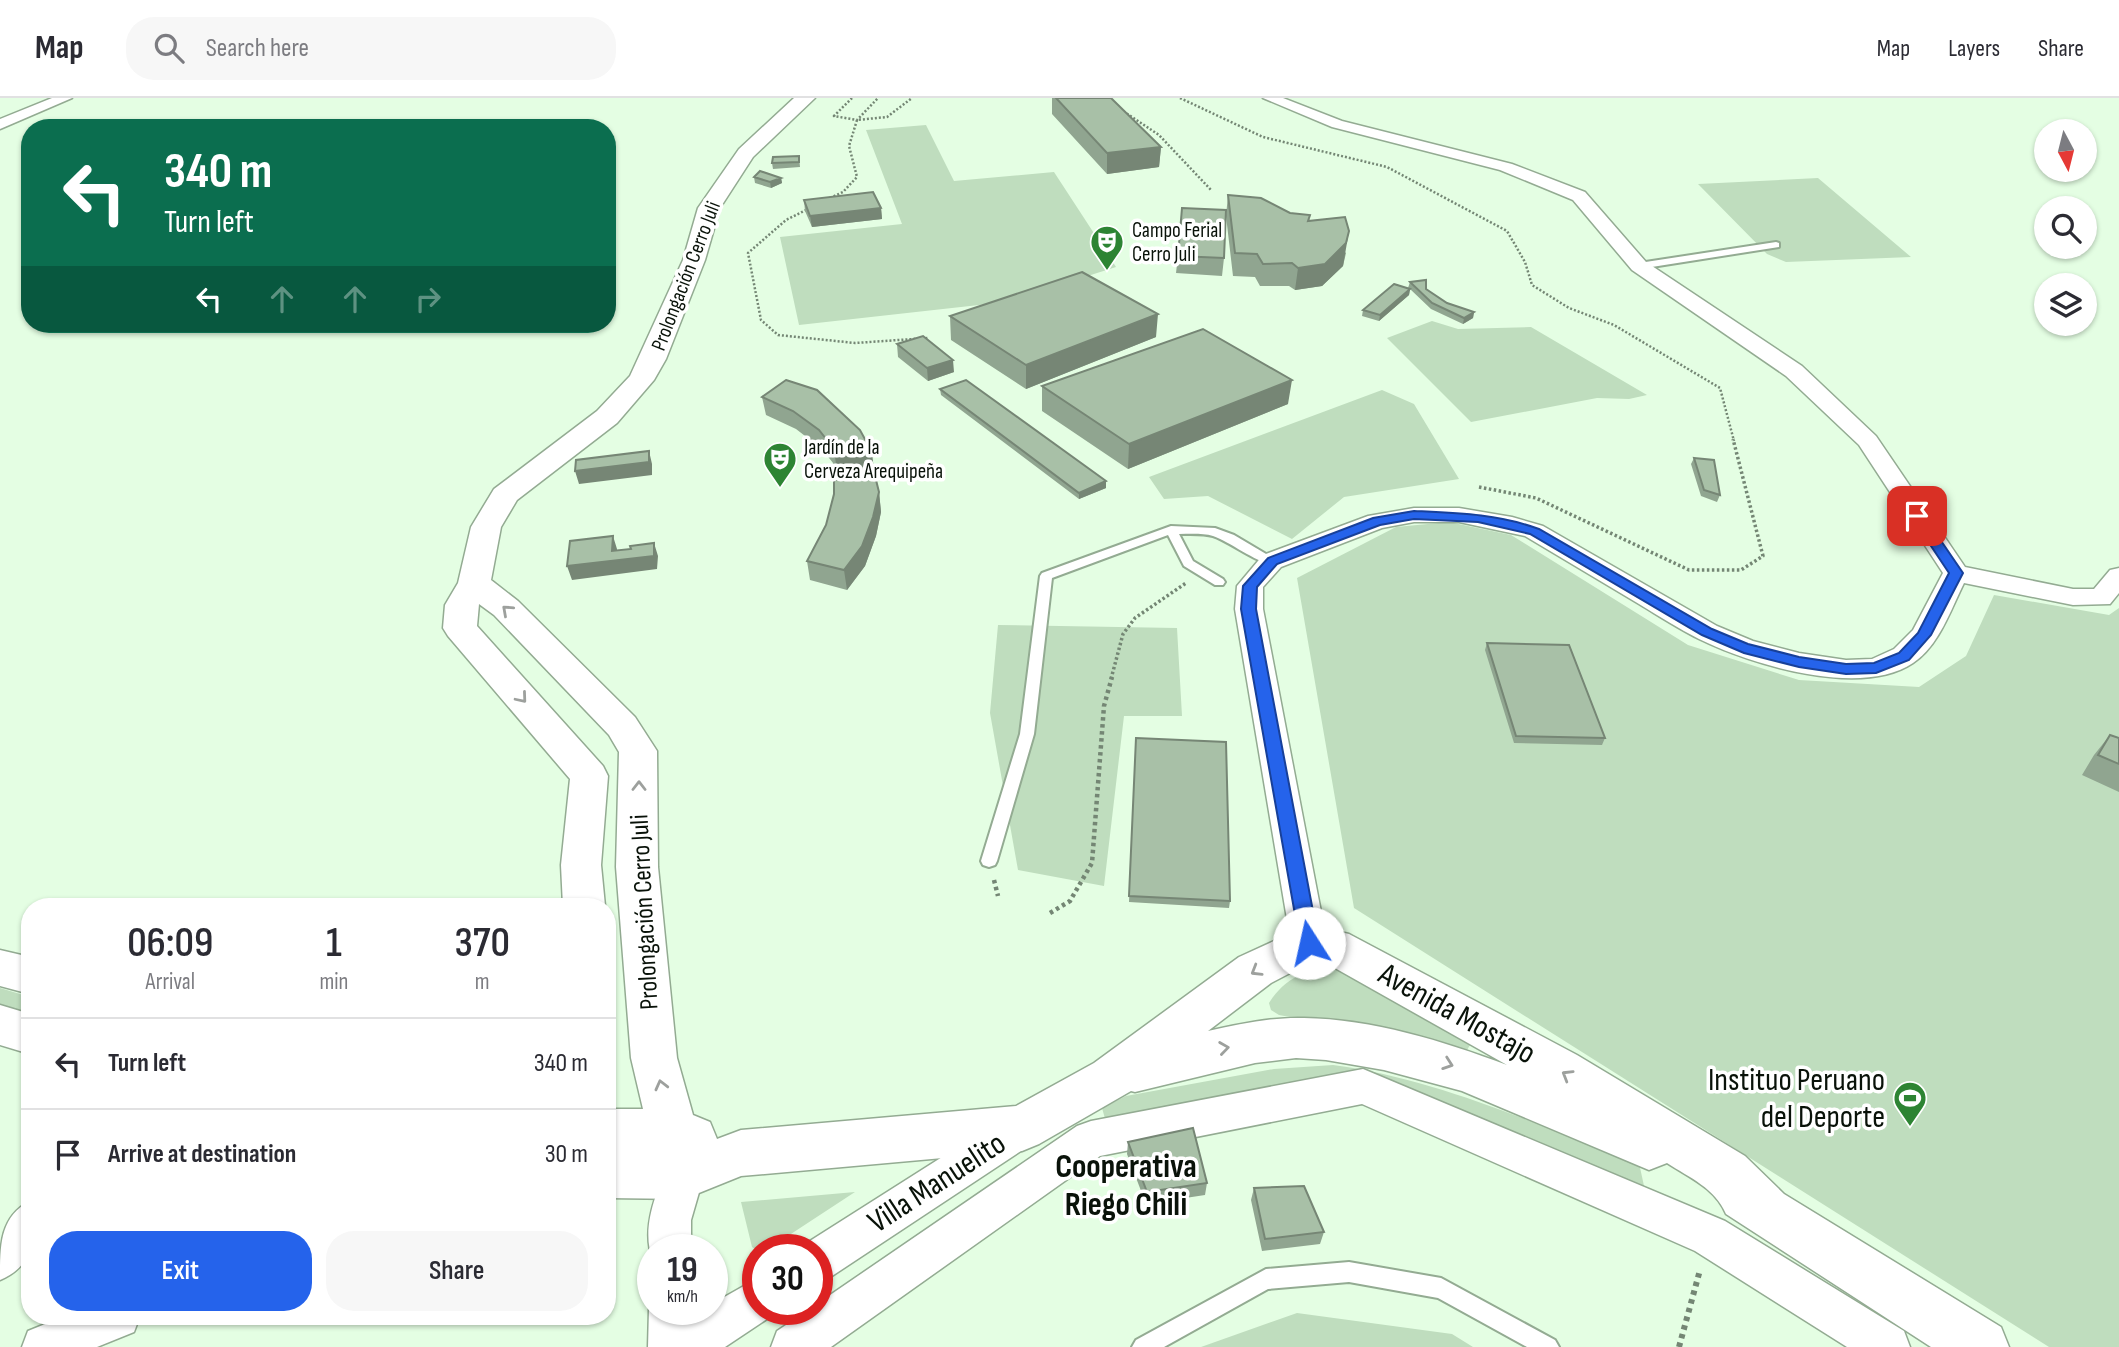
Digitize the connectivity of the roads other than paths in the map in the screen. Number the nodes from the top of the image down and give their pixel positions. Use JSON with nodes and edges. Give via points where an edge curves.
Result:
{"nodes":[{"id":1,"x":65,"y":98,"type":"edge"},
{"id":2,"x":806,"y":98,"type":"edge"},
{"id":3,"x":1270,"y":98,"type":"edge"},
{"id":4,"x":0,"y":124,"type":"edge"},
{"id":5,"x":1776,"y":245,"type":"dead end"},
{"id":6,"x":1639,"y":266,"type":"junction"},
{"id":7,"x":1171,"y":530,"type":"junction"},
{"id":8,"x":1272,"y":561,"type":"junction"},
{"id":9,"x":1956,"y":573,"type":"junction"},
{"id":10,"x":2119,"y":576,"type":"edge"},
{"id":11,"x":1219,"y":582,"type":"dead end"},
{"id":12,"x":474,"y":583,"type":"junction"},
{"id":13,"x":989,"y":861,"type":"dead end"},
{"id":14,"x":583,"y":898,"type":"edge"},
{"id":15,"x":1309,"y":943,"type":"junction"},
{"id":16,"x":0,"y":968,"type":"edge"},
{"id":17,"x":21,"y":974,"type":"edge"},
{"id":18,"x":0,"y":1025,"type":"edge"},
{"id":19,"x":21,"y":1031,"type":"edge"},
{"id":20,"x":1111,"y":1078,"type":"junction"},
{"id":21,"x":1022,"y":1128,"type":"junction"},
{"id":22,"x":616,"y":1147,"type":"edge"},
{"id":23,"x":678,"y":1153,"type":"junction"},
{"id":24,"x":616,"y":1154,"type":"edge"},
{"id":25,"x":1765,"y":1208,"type":"junction"},
{"id":26,"x":21,"y":1232,"type":"edge"},
{"id":27,"x":669,"y":1234,"type":"edge"},
{"id":28,"x":670,"y":1234,"type":"edge"},
{"id":29,"x":833,"y":1251,"type":"edge"},
{"id":30,"x":0,"y":1259,"type":"edge"},
{"id":31,"x":742,"y":1310,"type":"edge"},
{"id":32,"x":97,"y":1325,"type":"edge"},
{"id":33,"x":671,"y":1325,"type":"edge"},
{"id":34,"x":44,"y":1347,"type":"edge"},
{"id":35,"x":670,"y":1347,"type":"edge"},
{"id":36,"x":685,"y":1347,"type":"edge"},
{"id":37,"x":793,"y":1347,"type":"edge"},
{"id":38,"x":1143,"y":1347,"type":"edge"},
{"id":39,"x":1548,"y":1347,"type":"edge"},
{"id":40,"x":1888,"y":1347,"type":"edge"},
{"id":41,"x":1981,"y":1347,"type":"edge"}],
"edges":[{"from":1,"to":4,"type":"street"},
{"from":2,"to":12,"type":"street","name":"Prolongación Cerro Juli","via":[[746,153],[709,208],[694,260],[641,380],[607,417],[505,495],[486,527]]},
{"from":3,"to":6,"type":"street","via":[[1337,124],[1506,167],[1580,195]]},
{"from":5,"to":6,"type":"lane"},
{"from":6,"to":9,"type":"street","via":[[1783,362],[1852,424]]},
{"from":7,"to":8,"type":"lane","via":[[1211,531]]},
{"from":7,"to":11,"type":"lane","via":[[1188,562]]},
{"from":7,"to":13,"type":"lane","via":[[1046,576],[1027,734]]},
{"from":8,"to":9,"type":"street","via":[[1377,521],[1414,515],[1460,515],[1512,524],[1534,531],[1707,632],[1744,648],[1846,669],[1876,668],[1904,656],[1924,635]]},
{"from":8,"to":15,"type":"street","via":[[1250,586],[1249,609]]},
{"from":9,"to":10,"type":"street","via":[[2073,597],[2101,598]]},
{"from":12,"to":14,"type":"street","name":"Prolongación Cerro Juli","one_way":true,"via":[[462,605],[460,628],[589,776],[581,865]]},
{"from":23,"to":12,"type":"street","name":"Prolongación Cerro Juli","one_way":true,"via":[[654,1058],[636,867],[638,751],[622,726],[506,608]]},
{"from":15,"to":20,"type":"street","name":"Avenida Mostajo","one_way":true,"via":[[1255,971]]},
{"from":25,"to":15,"type":"street","name":"Avenida Mostajo","one_way":true,"via":[[1727,1173],[1560,1070],[1334,947]]},
{"from":16,"to":17,"type":"street"},
{"from":18,"to":19,"type":"street"},
{"from":20,"to":21,"type":"street","name":"Avenida Mostajo"},
{"from":20,"to":25,"type":"street","name":"Avenida Mostajo","one_way":true,"via":[[1205,1051],[1298,1038],[1373,1046],[1441,1061],[1522,1091],[1650,1148]]},
{"from":21,"to":23,"type":"street","via":[[741,1153]]},
{"from":21,"to":29,"type":"street","name":"Villa Manuelito"},
{"from":22,"to":23,"type":"street"},
{"from":23,"to":28,"type":"street"},
{"from":24,"to":27,"type":"street"},
{"from":25,"to":41,"type":"street","name":"Avenida Mostajo"},
{"from":26,"to":30,"type":"street"},
{"from":31,"to":36,"type":"street"},
{"from":32,"to":34,"type":"street"},
{"from":33,"to":35,"type":"street"},
{"from":37,"to":40,"type":"street","via":[[1091,1139],[1363,1086],[1710,1236]]},
{"from":38,"to":39,"type":"lane","via":[[1266,1279],[1349,1272],[1441,1288]]}]}
